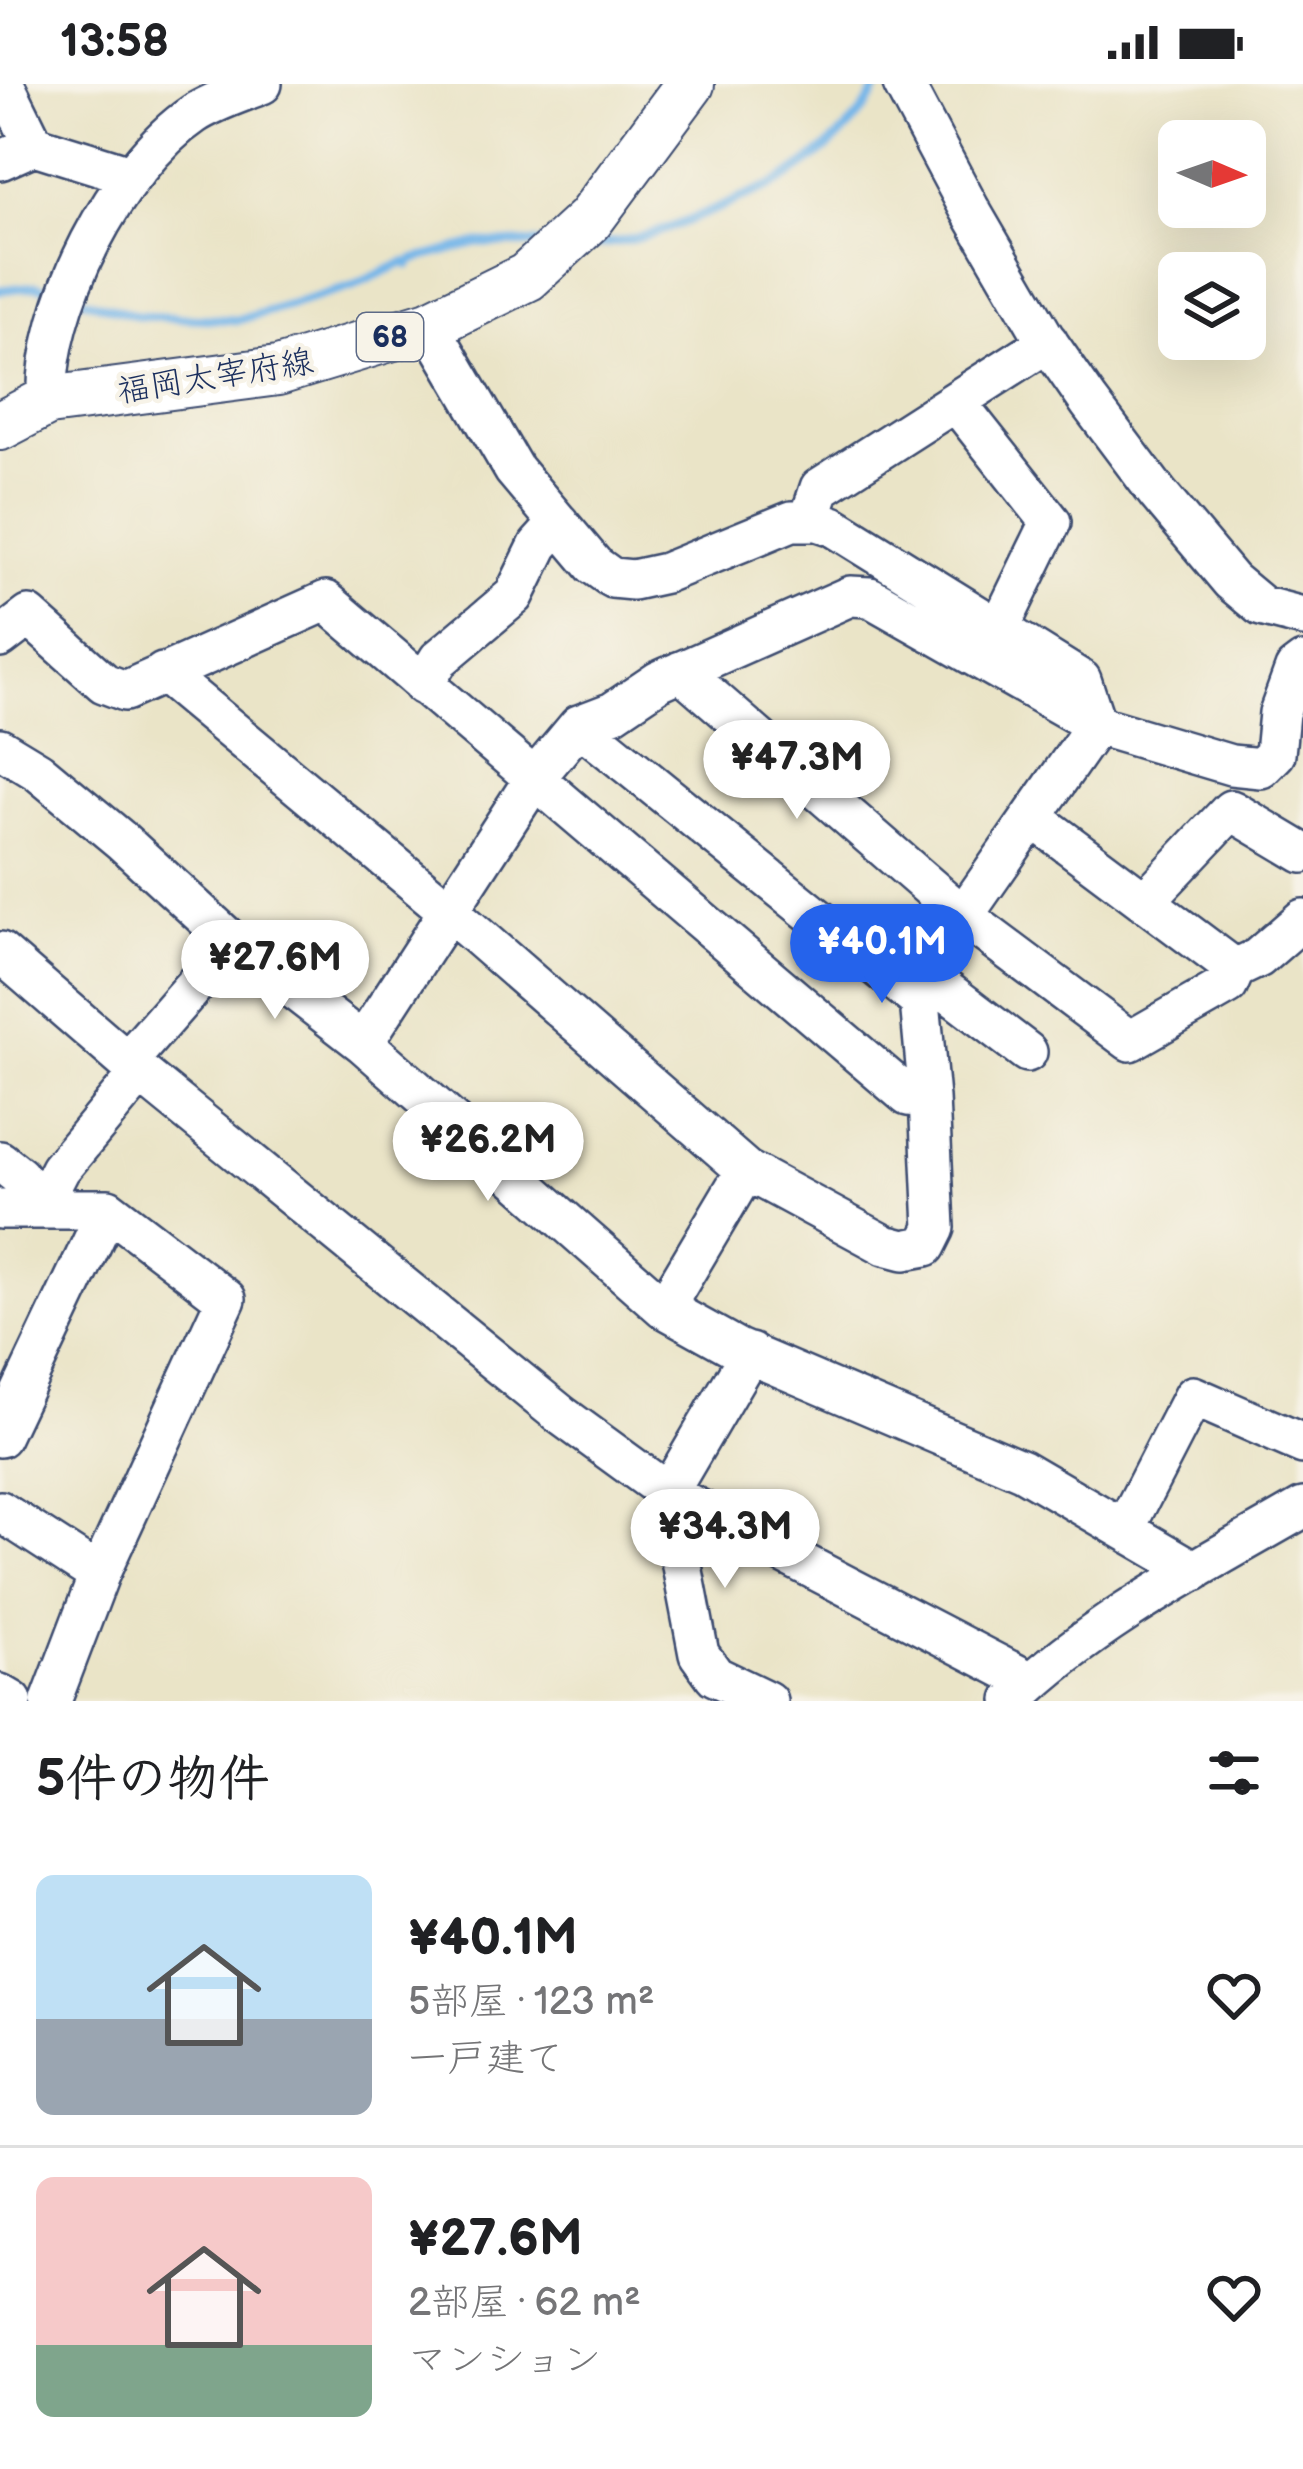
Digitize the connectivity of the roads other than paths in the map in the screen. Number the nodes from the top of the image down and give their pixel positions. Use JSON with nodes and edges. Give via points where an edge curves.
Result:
{"nodes":[{"id":1,"x":4,"y":84,"type":"edge"},
{"id":2,"x":262,"y":84,"type":"edge"},
{"id":3,"x":690,"y":84,"type":"edge"},
{"id":4,"x":903,"y":84,"type":"edge"},
{"id":5,"x":17,"y":152,"type":"edge"},
{"id":6,"x":130,"y":175,"type":"junction"},
{"id":7,"x":429,"y":325,"type":"junction"},
{"id":8,"x":1048,"y":342,"type":"junction"},
{"id":9,"x":48,"y":400,"type":"junction"},
{"id":10,"x":956,"y":402,"type":"junction"},
{"id":11,"x":0,"y":426,"type":"edge"},
{"id":12,"x":808,"y":521,"type":"junction"},
{"id":13,"x":559,"y":523,"type":"junction"},
{"id":14,"x":1303,"y":617,"type":"edge"},
{"id":15,"x":999,"y":629,"type":"junction"},
{"id":16,"x":0,"y":638,"type":"edge"},
{"id":17,"x":1303,"y":663,"type":"edge"},
{"id":18,"x":681,"y":671,"type":"junction"},
{"id":19,"x":163,"y":673,"type":"junction"},
{"id":20,"x":423,"y":685,"type":"junction"},
{"id":21,"x":579,"y":725,"type":"junction"},
{"id":22,"x":1096,"y":725,"type":"junction"},
{"id":23,"x":0,"y":748,"type":"edge"},
{"id":24,"x":533,"y":779,"type":"junction"},
{"id":25,"x":1032,"y":817,"type":"junction"},
{"id":26,"x":1303,"y":853,"type":"edge"},
{"id":27,"x":1145,"y":902,"type":"junction"},
{"id":28,"x":450,"y":912,"type":"junction"},
{"id":29,"x":963,"y":916,"type":"junction"},
{"id":30,"x":1303,"y":919,"type":"edge"},
{"id":31,"x":232,"y":942,"type":"junction"},
{"id":32,"x":0,"y":952,"type":"edge"},
{"id":33,"x":1235,"y":969,"type":"junction"},
{"id":34,"x":925,"y":990,"type":"junction"},
{"id":35,"x":363,"y":1043,"type":"junction"},
{"id":36,"x":1027,"y":1052,"type":"dead end"},
{"id":37,"x":134,"y":1068,"type":"junction"},
{"id":38,"x":929,"y":1098,"type":"junction"},
{"id":39,"x":0,"y":1161,"type":"edge"},
{"id":40,"x":746,"y":1170,"type":"junction"},
{"id":41,"x":0,"y":1208,"type":"edge"},
{"id":42,"x":40,"y":1208,"type":"junction"},
{"id":43,"x":108,"y":1209,"type":"junction"},
{"id":44,"x":664,"y":1308,"type":"junction"},
{"id":45,"x":750,"y":1353,"type":"junction"},
{"id":46,"x":0,"y":1437,"type":"edge"},
{"id":47,"x":1303,"y":1444,"type":"edge"},
{"id":48,"x":668,"y":1493,"type":"junction"},
{"id":49,"x":1303,"y":1508,"type":"edge"},
{"id":50,"x":0,"y":1511,"type":"edge"},
{"id":51,"x":1125,"y":1528,"type":"junction"},
{"id":52,"x":1195,"y":1570,"type":"junction"},
{"id":53,"x":99,"y":1575,"type":"junction"},
{"id":54,"x":1022,"y":1692,"type":"edge"},
{"id":55,"x":0,"y":1694,"type":"edge"},
{"id":56,"x":12,"y":1701,"type":"edge"},
{"id":57,"x":51,"y":1701,"type":"edge"},
{"id":58,"x":767,"y":1701,"type":"edge"}],
"edges":[{"from":1,"to":5,"type":"street"},
{"from":2,"to":6,"type":"street","via":[[194,114]]},
{"from":3,"to":7,"type":"main road","name":"福岡太宰府線","number":"68","via":[[589,220],[527,278]]},
{"from":4,"to":8,"type":"street"},
{"from":5,"to":6,"type":"street"},
{"from":6,"to":9,"type":"street","via":[[74,278],[51,342]]},
{"from":7,"to":9,"type":"main road","name":"福岡太宰府線","number":"68","via":[[278,371]]},
{"from":7,"to":13,"type":"street","via":[[514,470]]},
{"from":8,"to":10,"type":"street"},
{"from":8,"to":14,"type":"street","via":[[1231,581],[1261,606]]},
{"from":9,"to":11,"type":"main road","name":"福岡太宰府線","number":"68"},
{"from":10,"to":12,"type":"street","via":[[820,488]]},
{"from":10,"to":15,"type":"street","via":[[1051,522]]},
{"from":12,"to":13,"type":"street","via":[[633,580],[593,565]]},
{"from":12,"to":15,"type":"street","via":[[833,526]]},
{"from":13,"to":20,"type":"street","via":[[514,596],[439,659]]},
{"from":15,"to":22,"type":"street","via":[[1081,680]]},
{"from":16,"to":19,"type":"street","via":[[29,616],[104,683],[125,691]]},
{"from":17,"to":22,"type":"street","via":[[1279,713],[1275,754],[1261,768]]},
{"from":18,"to":21,"type":"street"},
{"from":18,"to":22,"type":"street","via":[[850,596],[870,596]]},
{"from":18,"to":29,"type":"street"},
{"from":19,"to":20,"type":"street","via":[[326,601]]},
{"from":19,"to":28,"type":"street"},
{"from":20,"to":24,"type":"street"},
{"from":21,"to":24,"type":"street"},
{"from":21,"to":34,"type":"street"},
{"from":22,"to":25,"type":"street"},
{"from":23,"to":31,"type":"street","via":[[122,840]]},
{"from":24,"to":28,"type":"street"},
{"from":24,"to":38,"type":"street","via":[[908,1096]]},
{"from":25,"to":27,"type":"street"},
{"from":25,"to":29,"type":"street"},
{"from":26,"to":27,"type":"street","via":[[1231,811]]},
{"from":27,"to":33,"type":"street"},
{"from":28,"to":35,"type":"street"},
{"from":28,"to":40,"type":"street"},
{"from":29,"to":33,"type":"street","via":[[1130,1041],[1228,985]]},
{"from":29,"to":34,"type":"street"},
{"from":30,"to":33,"type":"street"},
{"from":31,"to":35,"type":"street"},
{"from":31,"to":37,"type":"street"},
{"from":32,"to":37,"type":"street"},
{"from":34,"to":36,"type":"street"},
{"from":34,"to":38,"type":"street"},
{"from":35,"to":44,"type":"street"},
{"from":37,"to":42,"type":"street"},
{"from":37,"to":48,"type":"street","via":[[560,1415]]},
{"from":38,"to":40,"type":"street","via":[[935,1228],[926,1246],[885,1245]]},
{"from":39,"to":42,"type":"street"},
{"from":40,"to":44,"type":"street"},
{"from":41,"to":42,"type":"street"},
{"from":42,"to":43,"type":"street"},
{"from":43,"to":46,"type":"street"},
{"from":43,"to":53,"type":"street","via":[[226,1298]]},
{"from":44,"to":45,"type":"street"},
{"from":45,"to":48,"type":"street"},
{"from":45,"to":51,"type":"street","via":[[1022,1470]]},
{"from":47,"to":51,"type":"street","via":[[1193,1396]]},
{"from":48,"to":54,"type":"street"},
{"from":48,"to":58,"type":"street","via":[[699,1654],[715,1676]]},
{"from":49,"to":52,"type":"street"},
{"from":50,"to":53,"type":"street"},
{"from":51,"to":52,"type":"street"},
{"from":52,"to":54,"type":"street"},
{"from":53,"to":57,"type":"street"},
{"from":55,"to":56,"type":"street"}]}
